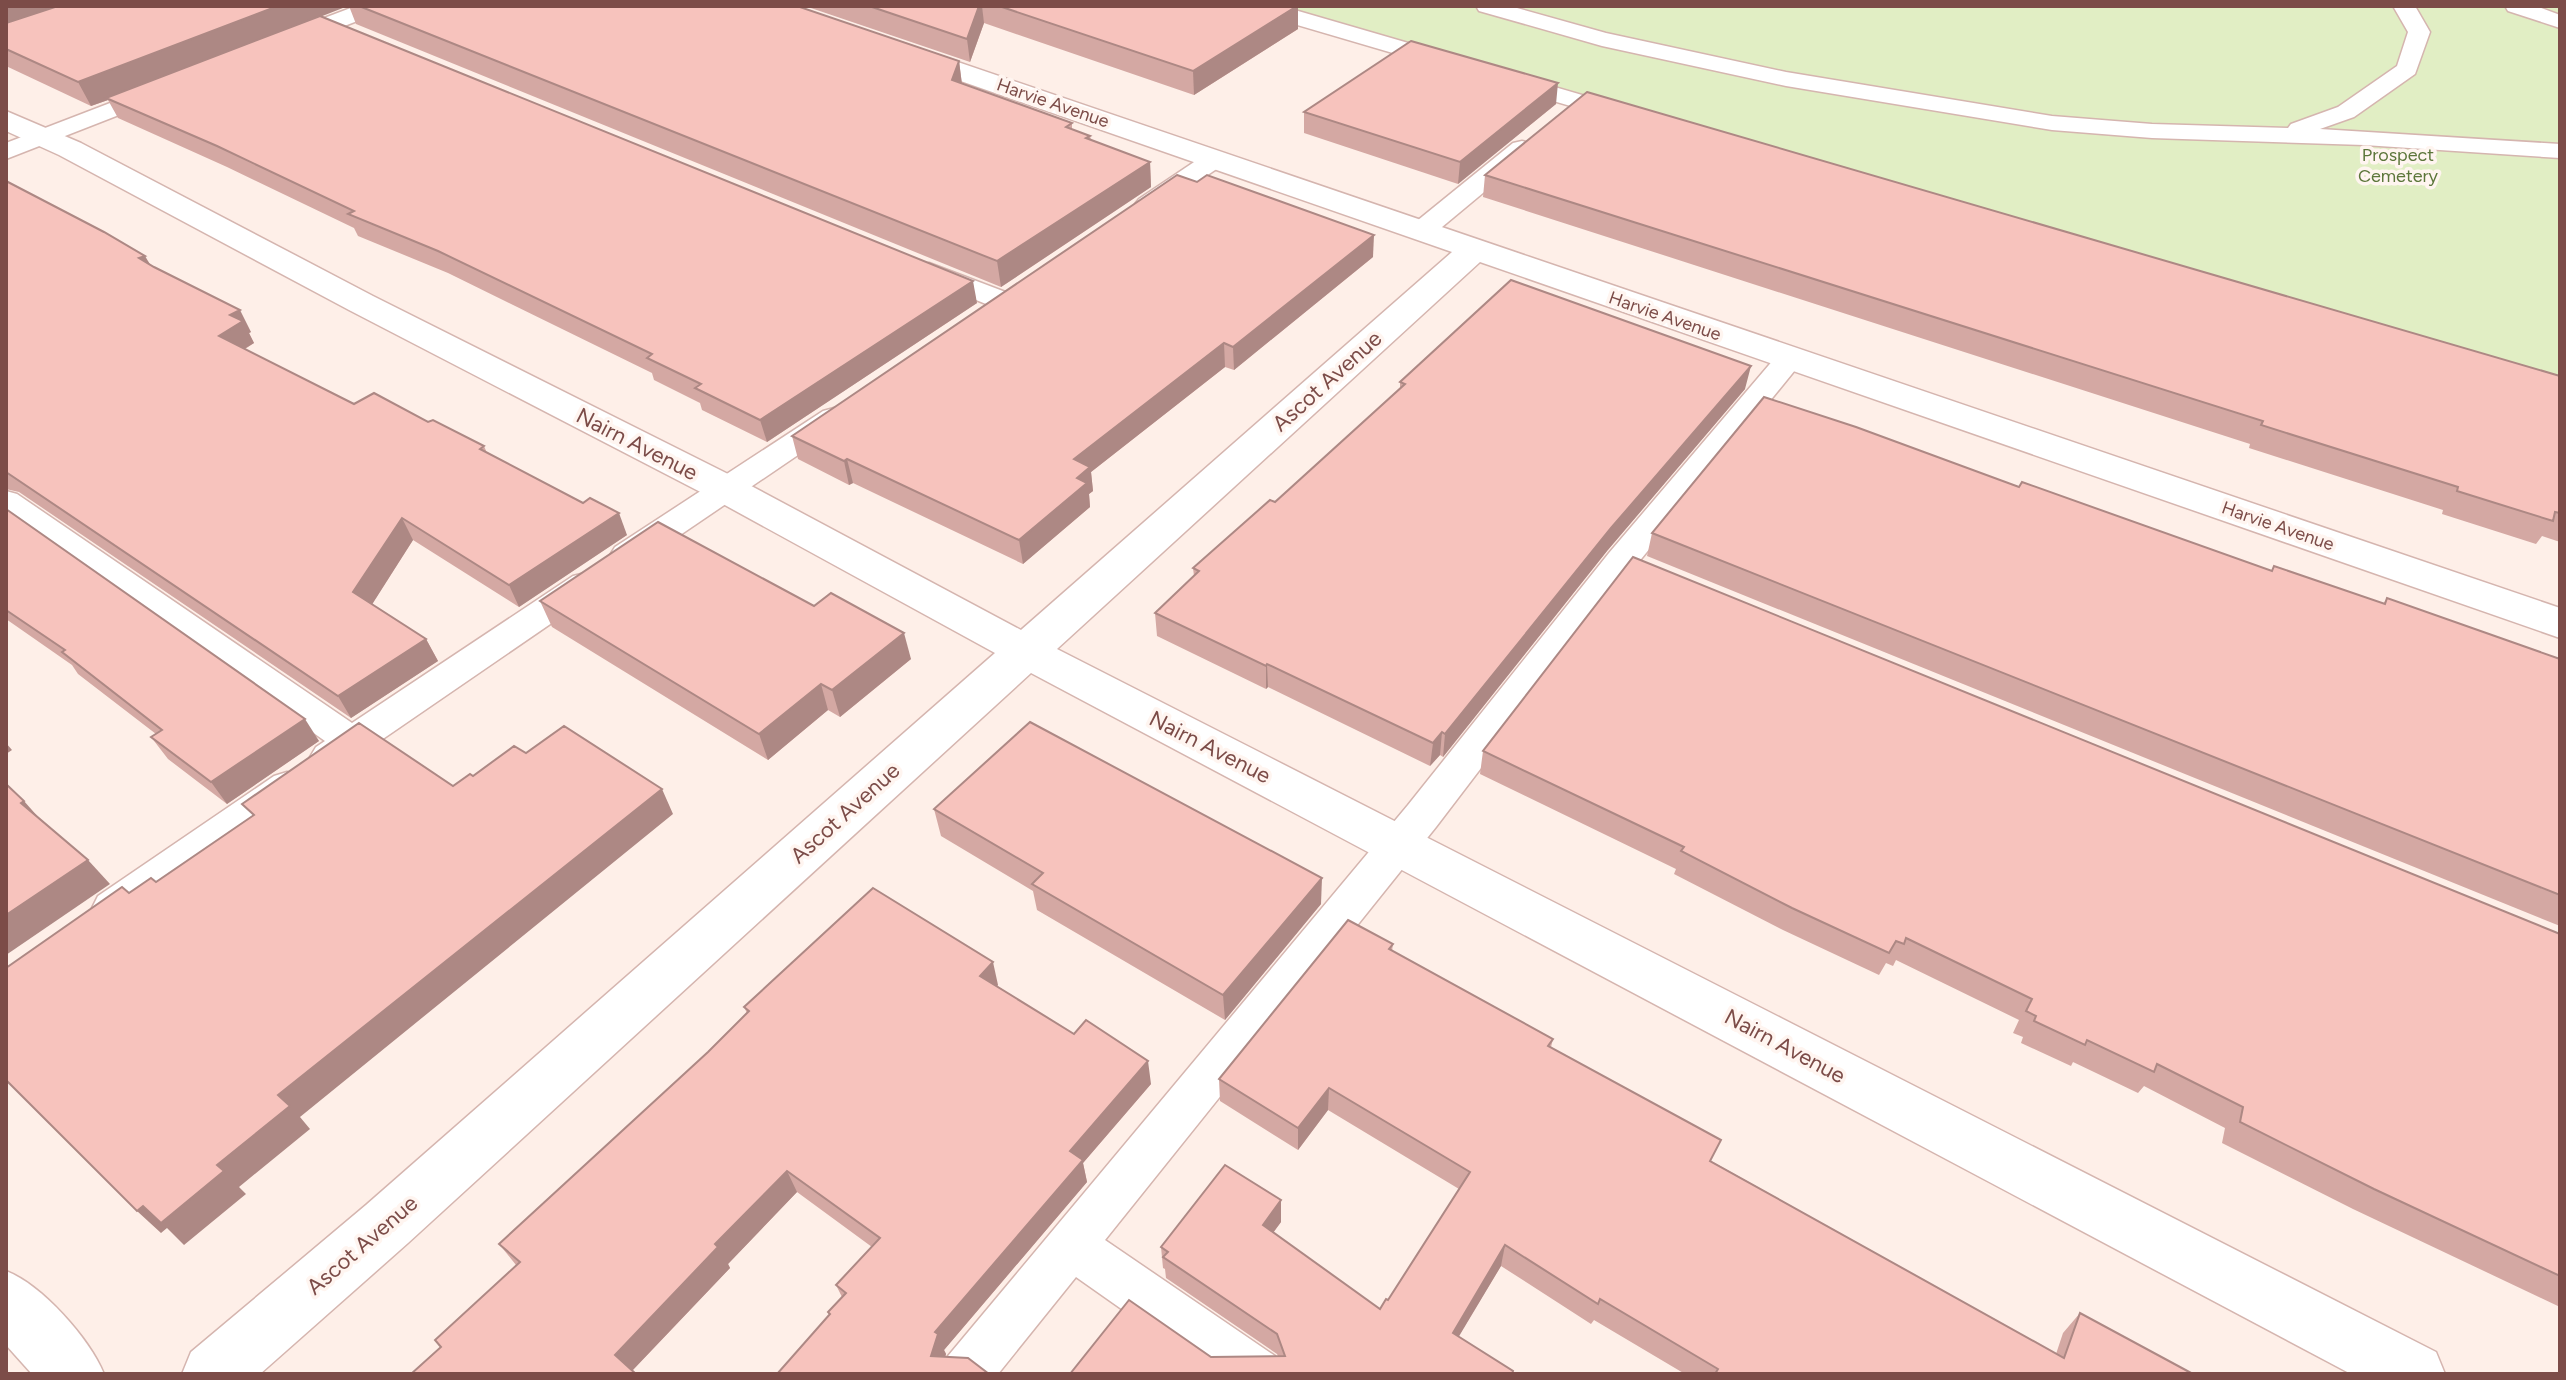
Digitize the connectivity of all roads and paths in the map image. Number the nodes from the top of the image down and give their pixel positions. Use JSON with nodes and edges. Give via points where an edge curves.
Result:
{"nodes":[{"id":1,"x":375,"y":6,"type":"edge"},
{"id":2,"x":1258,"y":6,"type":"edge"},
{"id":3,"x":1487,"y":6,"type":"edge"},
{"id":4,"x":2404,"y":6,"type":"edge"},
{"id":5,"x":2516,"y":6,"type":"edge"},
{"id":6,"x":2560,"y":22,"type":"edge"},
{"id":7,"x":328,"y":24,"type":"junction"},
{"id":8,"x":357,"y":36,"type":"edge"},
{"id":9,"x":873,"y":41,"type":"edge"},
{"id":10,"x":271,"y":47,"type":"edge"},
{"id":11,"x":185,"y":81,"type":"edge"},
{"id":12,"x":1578,"y":101,"type":"junction"},
{"id":13,"x":1640,"y":119,"type":"edge"},
{"id":14,"x":2284,"y":134,"type":"junction"},
{"id":15,"x":19,"y":136,"type":"edge"},
{"id":16,"x":2560,"y":151,"type":"edge"},
{"id":17,"x":1215,"y":159,"type":"junction"},
{"id":18,"x":1121,"y":223,"type":"edge"},
{"id":19,"x":1421,"y":231,"type":"junction"},
{"id":20,"x":1474,"y":250,"type":"junction"},
{"id":21,"x":903,"y":260,"type":"edge"},
{"id":22,"x":1031,"y":284,"type":"edge"},
{"id":23,"x":1006,"y":302,"type":"junction"},
{"id":24,"x":980,"y":319,"type":"edge"},
{"id":25,"x":1790,"y":358,"type":"junction"},
{"id":26,"x":851,"y":405,"type":"edge"},
{"id":27,"x":726,"y":489,"type":"junction"},
{"id":28,"x":6,"y":501,"type":"edge"},
{"id":29,"x":2560,"y":623,"type":"edge"},
{"id":30,"x":1025,"y":651,"type":"junction"},
{"id":31,"x":351,"y":741,"type":"junction"},
{"id":32,"x":1397,"y":844,"type":"junction"},
{"id":33,"x":83,"y":929,"type":"edge"},
{"id":34,"x":1070,"y":1244,"type":"junction"},
{"id":35,"x":6,"y":1300,"type":"edge"},
{"id":36,"x":73,"y":1374,"type":"edge"},
{"id":37,"x":213,"y":1374,"type":"edge"},
{"id":38,"x":966,"y":1374,"type":"edge"},
{"id":39,"x":1257,"y":1374,"type":"edge"},
{"id":40,"x":2414,"y":1374,"type":"edge"}],
"edges":[{"from":1,"to":7,"type":"lane"},
{"from":2,"to":12,"type":"lane"},
{"from":3,"to":14,"type":"lane","via":[[1602,39],[1928,104],[2052,123]]},
{"from":4,"to":14,"type":"lane","via":[[2419,32],[2407,69],[2346,112]]},
{"from":5,"to":6,"type":"lane"},
{"from":7,"to":8,"type":"lane"},
{"from":7,"to":10,"type":"lane"},
{"from":9,"to":17,"type":"street","name":"Harvie Avenue"},
{"from":11,"to":15,"type":"lane"},
{"from":12,"to":13,"type":"lane"},
{"from":12,"to":19,"type":"lane"},
{"from":14,"to":16,"type":"lane"},
{"from":15,"to":27,"type":"street","name":"Nairn Avenue"},
{"from":17,"to":18,"type":"lane"},
{"from":17,"to":19,"type":"street","name":"Harvie Avenue"},
{"from":19,"to":20,"type":"street","name":"Harvie Avenue"},
{"from":20,"to":25,"type":"street","name":"Harvie Avenue"},
{"from":20,"to":30,"type":"street","name":"Ascot Avenue"},
{"from":21,"to":23,"type":"lane"},
{"from":22,"to":23,"type":"lane"},
{"from":23,"to":24,"type":"lane"},
{"from":25,"to":29,"type":"street","name":"Harvie Avenue"},
{"from":25,"to":32,"type":"lane","via":[[1636,567]]},
{"from":26,"to":27,"type":"lane"},
{"from":27,"to":30,"type":"street","name":"Nairn Avenue"},
{"from":27,"to":31,"type":"lane"},
{"from":28,"to":31,"type":"lane"},
{"from":30,"to":32,"type":"street","name":"Nairn Avenue"},
{"from":30,"to":37,"type":"street","name":"Ascot Avenue"},
{"from":31,"to":33,"type":"lane"},
{"from":32,"to":34,"type":"lane"},
{"from":32,"to":40,"type":"street","name":"Nairn Avenue"},
{"from":34,"to":38,"type":"lane"},
{"from":34,"to":39,"type":"lane"},
{"from":35,"to":36,"type":"street"}]}
